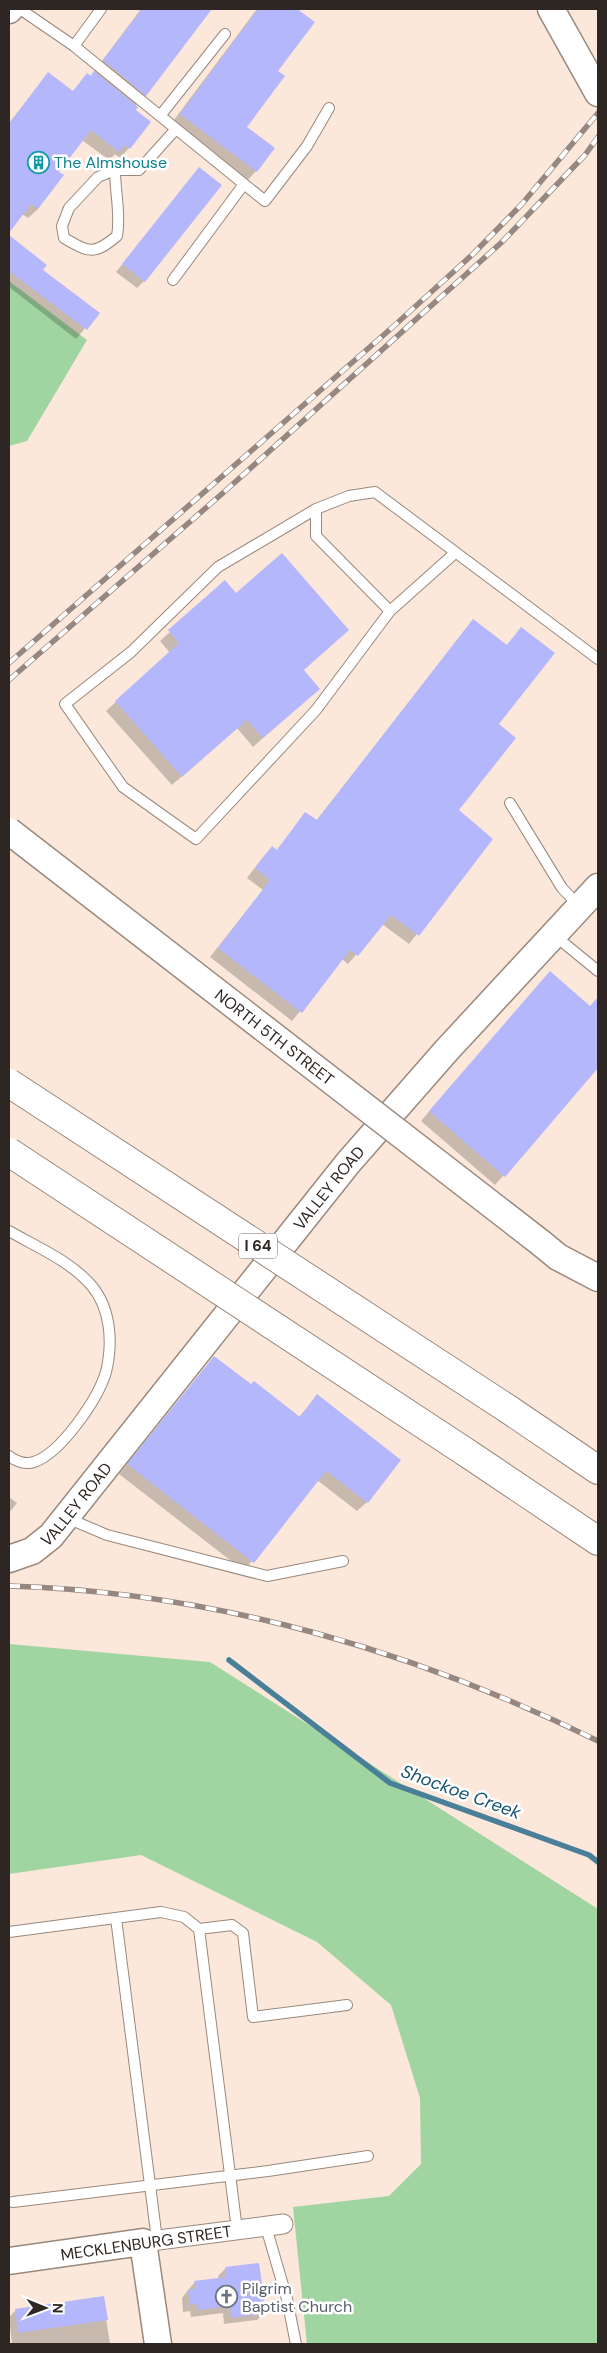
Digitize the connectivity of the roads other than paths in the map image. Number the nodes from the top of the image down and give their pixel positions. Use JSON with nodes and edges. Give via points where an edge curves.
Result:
{"nodes":[{"id":1,"x":20,"y":9,"type":"edge"},
{"id":2,"x":101,"y":9,"type":"edge"},
{"id":3,"x":551,"y":9,"type":"edge"},
{"id":4,"x":225,"y":34,"type":"dead end"},
{"id":5,"x":74,"y":46,"type":"junction"},
{"id":6,"x":598,"y":93,"type":"edge"},
{"id":7,"x":328,"y":108,"type":"dead end"},
{"id":8,"x":160,"y":116,"type":"junction"},
{"id":9,"x":176,"y":129,"type":"junction"},
{"id":10,"x":115,"y":170,"type":"junction"},
{"id":11,"x":244,"y":184,"type":"junction"},
{"id":12,"x":173,"y":280,"type":"dead end"},
{"id":13,"x":316,"y":509,"type":"junction"},
{"id":14,"x":455,"y":553,"type":"junction"},
{"id":15,"x":390,"y":611,"type":"junction"},
{"id":16,"x":598,"y":659,"type":"edge"},
{"id":17,"x":510,"y":803,"type":"dead end"},
{"id":18,"x":9,"y":831,"type":"edge"},
{"id":19,"x":598,"y":887,"type":"edge"},
{"id":20,"x":580,"y":906,"type":"junction"},
{"id":21,"x":554,"y":935,"type":"junction"},
{"id":22,"x":598,"y":971,"type":"edge"},
{"id":23,"x":9,"y":1083,"type":"edge"},
{"id":24,"x":9,"y":1152,"type":"edge"},
{"id":25,"x":9,"y":1231,"type":"edge"},
{"id":26,"x":598,"y":1278,"type":"edge"},
{"id":27,"x":9,"y":1456,"type":"edge"},
{"id":28,"x":598,"y":1470,"type":"edge"},
{"id":29,"x":66,"y":1518,"type":"junction"},
{"id":30,"x":598,"y":1541,"type":"edge"},
{"id":31,"x":9,"y":1559,"type":"edge"},
{"id":32,"x":343,"y":1561,"type":"dead end"},
{"id":33,"x":116,"y":1918,"type":"junction"},
{"id":34,"x":199,"y":1929,"type":"junction"},
{"id":35,"x":9,"y":1932,"type":"edge"},
{"id":36,"x":347,"y":2005,"type":"dead end"},
{"id":37,"x":368,"y":2156,"type":"dead end"},
{"id":38,"x":230,"y":2176,"type":"junction"},
{"id":39,"x":151,"y":2185,"type":"junction"},
{"id":40,"x":14,"y":2202,"type":"dead end"},
{"id":41,"x":274,"y":2225,"type":"joint"},
{"id":42,"x":237,"y":2230,"type":"junction"},
{"id":43,"x":150,"y":2241,"type":"junction"},
{"id":44,"x":9,"y":2261,"type":"edge"},
{"id":45,"x":158,"y":2344,"type":"edge"},
{"id":46,"x":296,"y":2344,"type":"edge"}],
"edges":[{"from":1,"to":5,"type":"lane"},
{"from":2,"to":5,"type":"lane"},
{"from":3,"to":6,"type":"street"},
{"from":4,"to":8,"type":"lane"},
{"from":5,"to":8,"type":"lane"},
{"from":7,"to":11,"type":"lane","via":[[307,146],[265,201]]},
{"from":8,"to":9,"type":"lane"},
{"from":9,"to":10,"type":"lane","via":[[139,170]]},
{"from":9,"to":11,"type":"lane"},
{"from":10,"to":10,"type":"lane","via":[[98,177],[69,208],[62,226],[64,238],[83,249],[100,249],[118,236],[120,219]]},
{"from":11,"to":12,"type":"lane"},
{"from":13,"to":14,"type":"lane","via":[[349,496],[375,492]]},
{"from":13,"to":15,"type":"lane","via":[[316,536]]},
{"from":13,"to":15,"type":"lane","via":[[218,567],[131,652],[65,704],[123,787],[196,839],[316,710]]},
{"from":14,"to":15,"type":"lane"},
{"from":14,"to":16,"type":"lane"},
{"from":17,"to":20,"type":"lane","via":[[562,888]]},
{"from":18,"to":26,"type":"street","name":"NORTH 5TH STREET","bridge":true,"via":[[558,1256]]},
{"from":19,"to":20,"type":"street","name":"VALLEY ROAD"},
{"from":20,"to":21,"type":"street","name":"VALLEY ROAD"},
{"from":21,"to":22,"type":"lane"},
{"from":21,"to":29,"type":"street","name":"VALLEY ROAD","via":[[348,1163]]},
{"from":23,"to":28,"type":"highway","number":"I 64","bridge":true},
{"from":24,"to":30,"type":"highway","bridge":true},
{"from":25,"to":27,"type":"lane","via":[[68,1265],[92,1286],[107,1313],[110,1338],[106,1372],[85,1416],[50,1452],[33,1463],[16,1462]]},
{"from":29,"to":31,"type":"street","name":"VALLEY ROAD","via":[[32,1551]]},
{"from":29,"to":32,"type":"lane","via":[[107,1535],[267,1576]]},
{"from":33,"to":34,"type":"lane","via":[[161,1912],[184,1917]]},
{"from":33,"to":35,"type":"lane"},
{"from":33,"to":39,"type":"lane"},
{"from":34,"to":36,"type":"lane","via":[[232,1925],[243,1933],[253,2017]]},
{"from":34,"to":38,"type":"lane"},
{"from":37,"to":38,"type":"lane"},
{"from":38,"to":39,"type":"lane"},
{"from":38,"to":42,"type":"lane"},
{"from":39,"to":40,"type":"lane"},
{"from":39,"to":43,"type":"lane"},
{"from":41,"to":42,"type":"street","name":"MECKLENBURG STREET"},
{"from":41,"to":46,"type":"lane"},
{"from":42,"to":43,"type":"street","name":"MECKLENBURG STREET"},
{"from":43,"to":44,"type":"street","name":"MECKLENBURG STREET"},
{"from":43,"to":45,"type":"street"}]}
